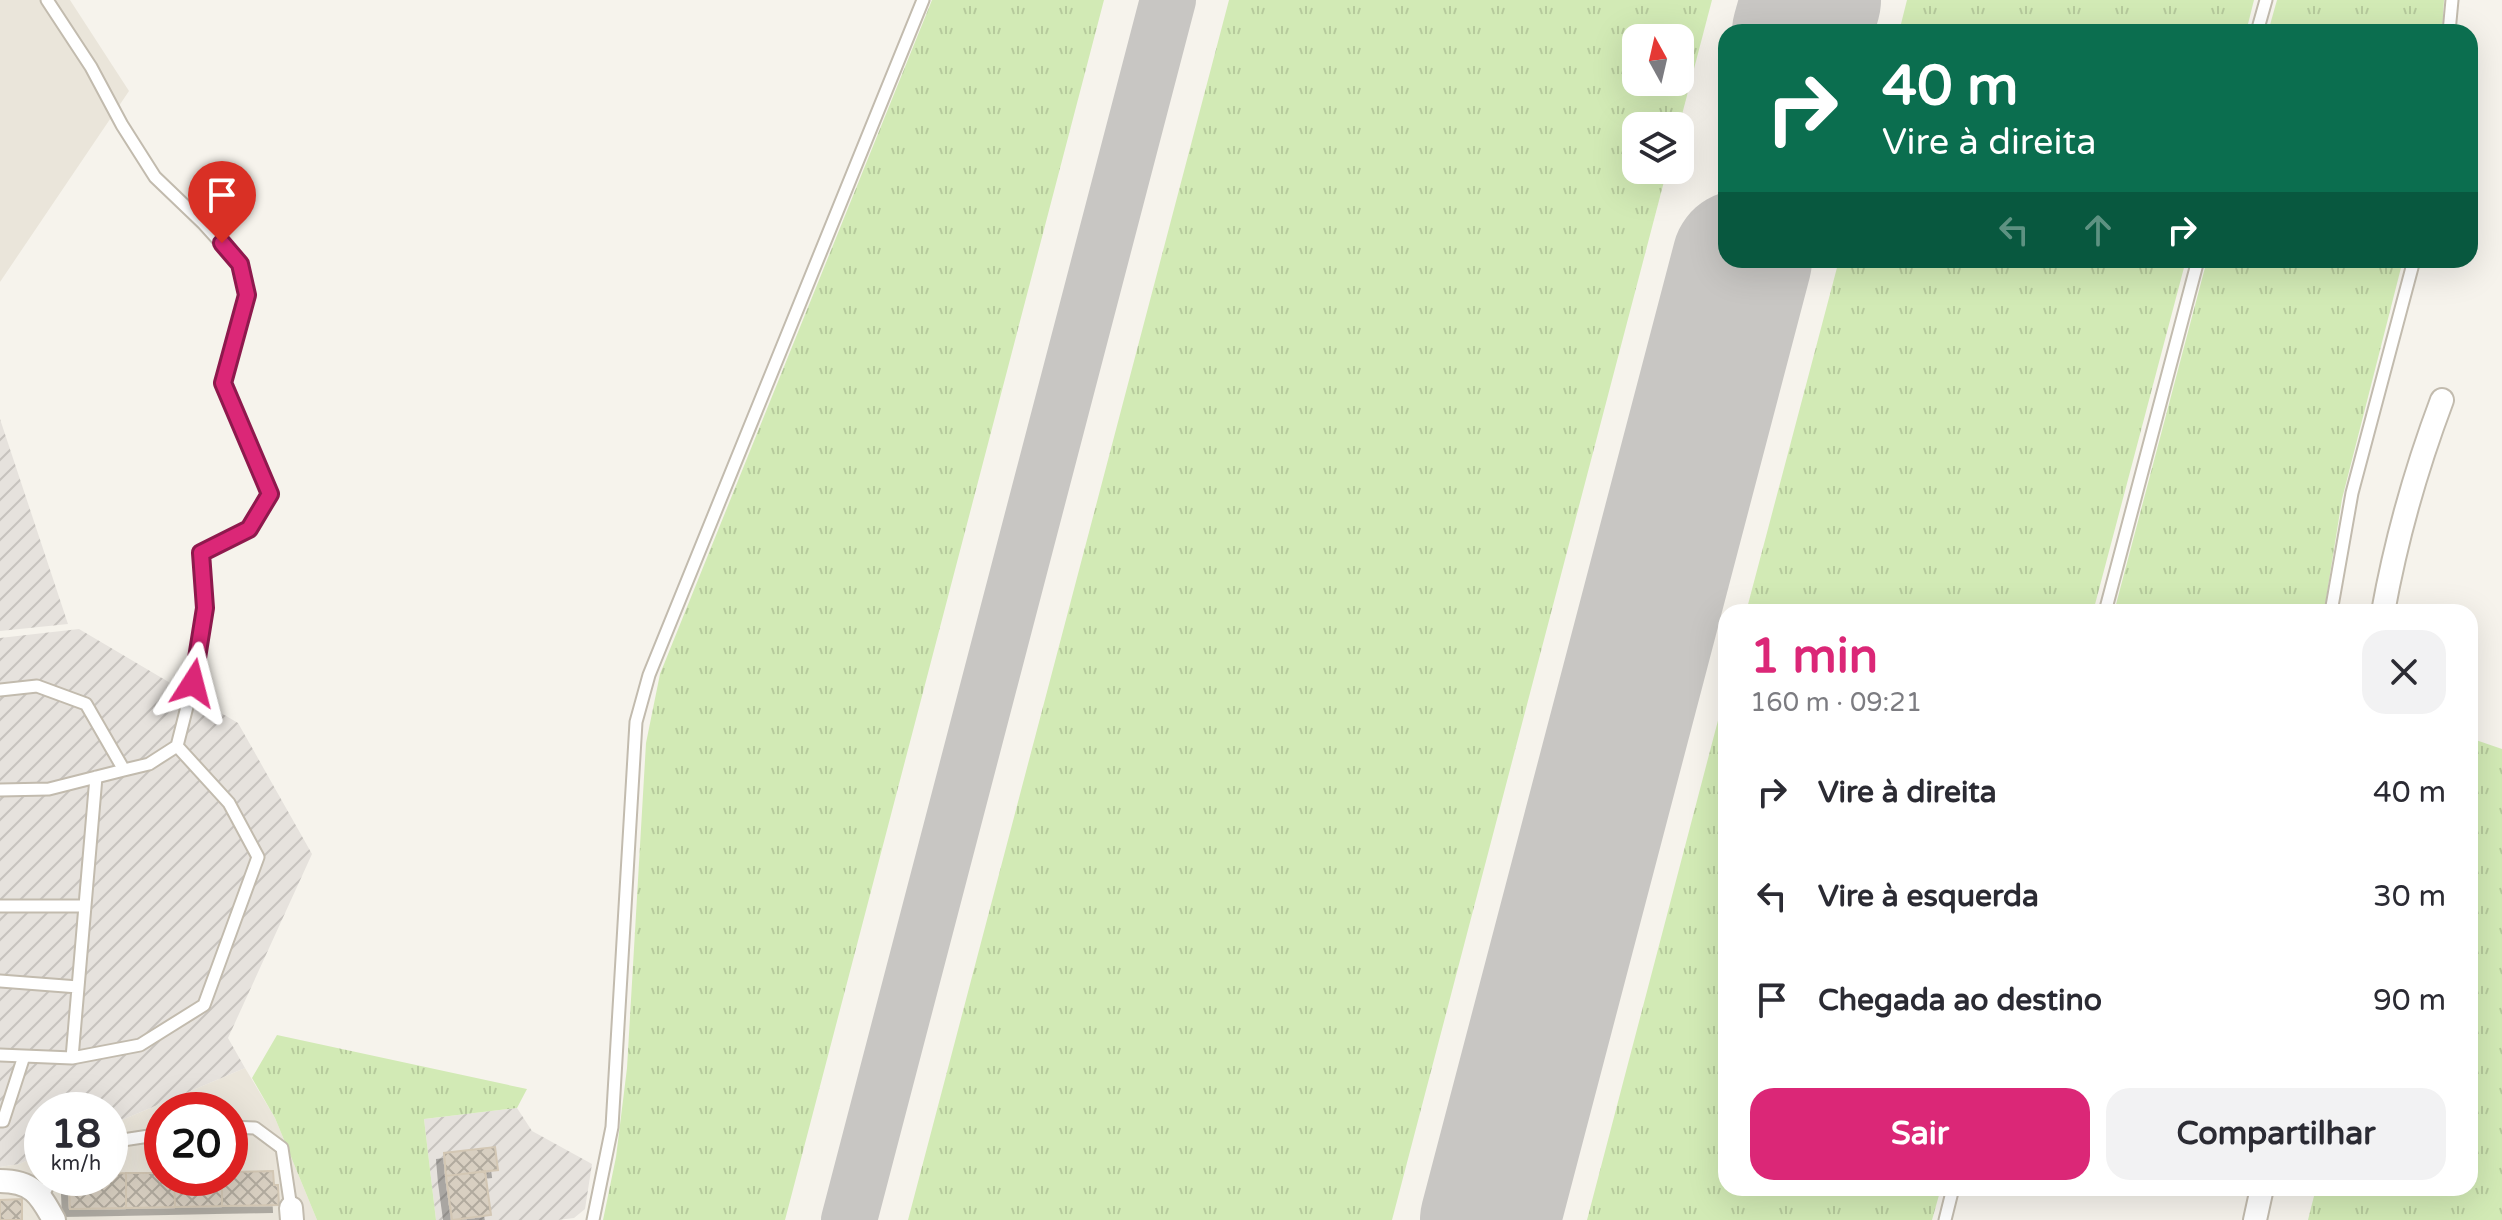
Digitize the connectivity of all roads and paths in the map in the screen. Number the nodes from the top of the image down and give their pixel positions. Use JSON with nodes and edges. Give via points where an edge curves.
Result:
{"nodes":[{"id":1,"x":47,"y":0,"type":"edge"},
{"id":2,"x":923,"y":0,"type":"edge"},
{"id":3,"x":2266,"y":0,"type":"edge"},
{"id":4,"x":2452,"y":0,"type":"edge"},
{"id":5,"x":2259,"y":24,"type":"edge"},
{"id":6,"x":2450,"y":24,"type":"edge"},
{"id":7,"x":2196,"y":268,"type":"edge"},
{"id":8,"x":2412,"y":268,"type":"edge"},
{"id":9,"x":2442,"y":400,"type":"dead end"},
{"id":10,"x":2107,"y":604,"type":"edge"},
{"id":11,"x":2332,"y":604,"type":"edge"},
{"id":12,"x":2384,"y":604,"type":"edge"},
{"id":13,"x":0,"y":690,"type":"edge"},
{"id":14,"x":177,"y":746,"type":"junction"},
{"id":15,"x":124,"y":770,"type":"junction"},
{"id":16,"x":96,"y":777,"type":"junction"},
{"id":17,"x":0,"y":790,"type":"edge"},
{"id":18,"x":0,"y":906,"type":"edge"},
{"id":19,"x":85,"y":906,"type":"junction"},
{"id":20,"x":0,"y":981,"type":"edge"},
{"id":21,"x":78,"y":987,"type":"junction"},
{"id":22,"x":0,"y":1055,"type":"edge"},
{"id":23,"x":24,"y":1056,"type":"junction"},
{"id":24,"x":72,"y":1058,"type":"junction"},
{"id":25,"x":0,"y":1121,"type":"edge"},
{"id":26,"x":248,"y":1128,"type":"edge"},
{"id":27,"x":0,"y":1181,"type":"edge"},
{"id":28,"x":24,"y":1184,"type":"edge"},
{"id":29,"x":49,"y":1196,"type":"edge"},
{"id":30,"x":1951,"y":1196,"type":"edge"},
{"id":31,"x":2260,"y":1196,"type":"edge"},
{"id":32,"x":292,"y":1214,"type":"edge"},
{"id":33,"x":54,"y":1220,"type":"edge"},
{"id":34,"x":593,"y":1220,"type":"edge"},
{"id":35,"x":1945,"y":1220,"type":"edge"},
{"id":36,"x":2255,"y":1220,"type":"edge"}],
"edges":[{"from":1,"to":14,"type":"lane","via":[[155,177],[240,264],[247,295],[223,383],[270,494],[249,529],[201,553],[205,608]]},
{"from":2,"to":34,"type":"lane","via":[[649,675],[636,722],[612,1127]]},
{"from":3,"to":5,"type":"lane"},
{"from":4,"to":6,"type":"lane"},
{"from":7,"to":10,"type":"lane"},
{"from":8,"to":11,"type":"lane","via":[[2352,493]]},
{"from":9,"to":12,"type":"street","via":[[2393,554]]},
{"from":13,"to":15,"type":"lane","via":[[37,686],[86,704]]},
{"from":14,"to":15,"type":"lane","via":[[149,764]]},
{"from":14,"to":24,"type":"lane","via":[[229,803],[258,857],[204,1005],[140,1045]]},
{"from":15,"to":16,"type":"lane"},
{"from":16,"to":17,"type":"lane","via":[[49,789]]},
{"from":16,"to":19,"type":"lane"},
{"from":18,"to":19,"type":"lane"},
{"from":19,"to":21,"type":"lane"},
{"from":20,"to":21,"type":"lane"},
{"from":21,"to":24,"type":"lane"},
{"from":22,"to":23,"type":"lane"},
{"from":23,"to":24,"type":"lane"},
{"from":23,"to":25,"type":"lane"},
{"from":26,"to":32,"type":"lane","via":[[282,1148]]},
{"from":27,"to":28,"type":"street"},
{"from":29,"to":33,"type":"street"},
{"from":30,"to":35,"type":"lane"},
{"from":31,"to":36,"type":"street"}]}
